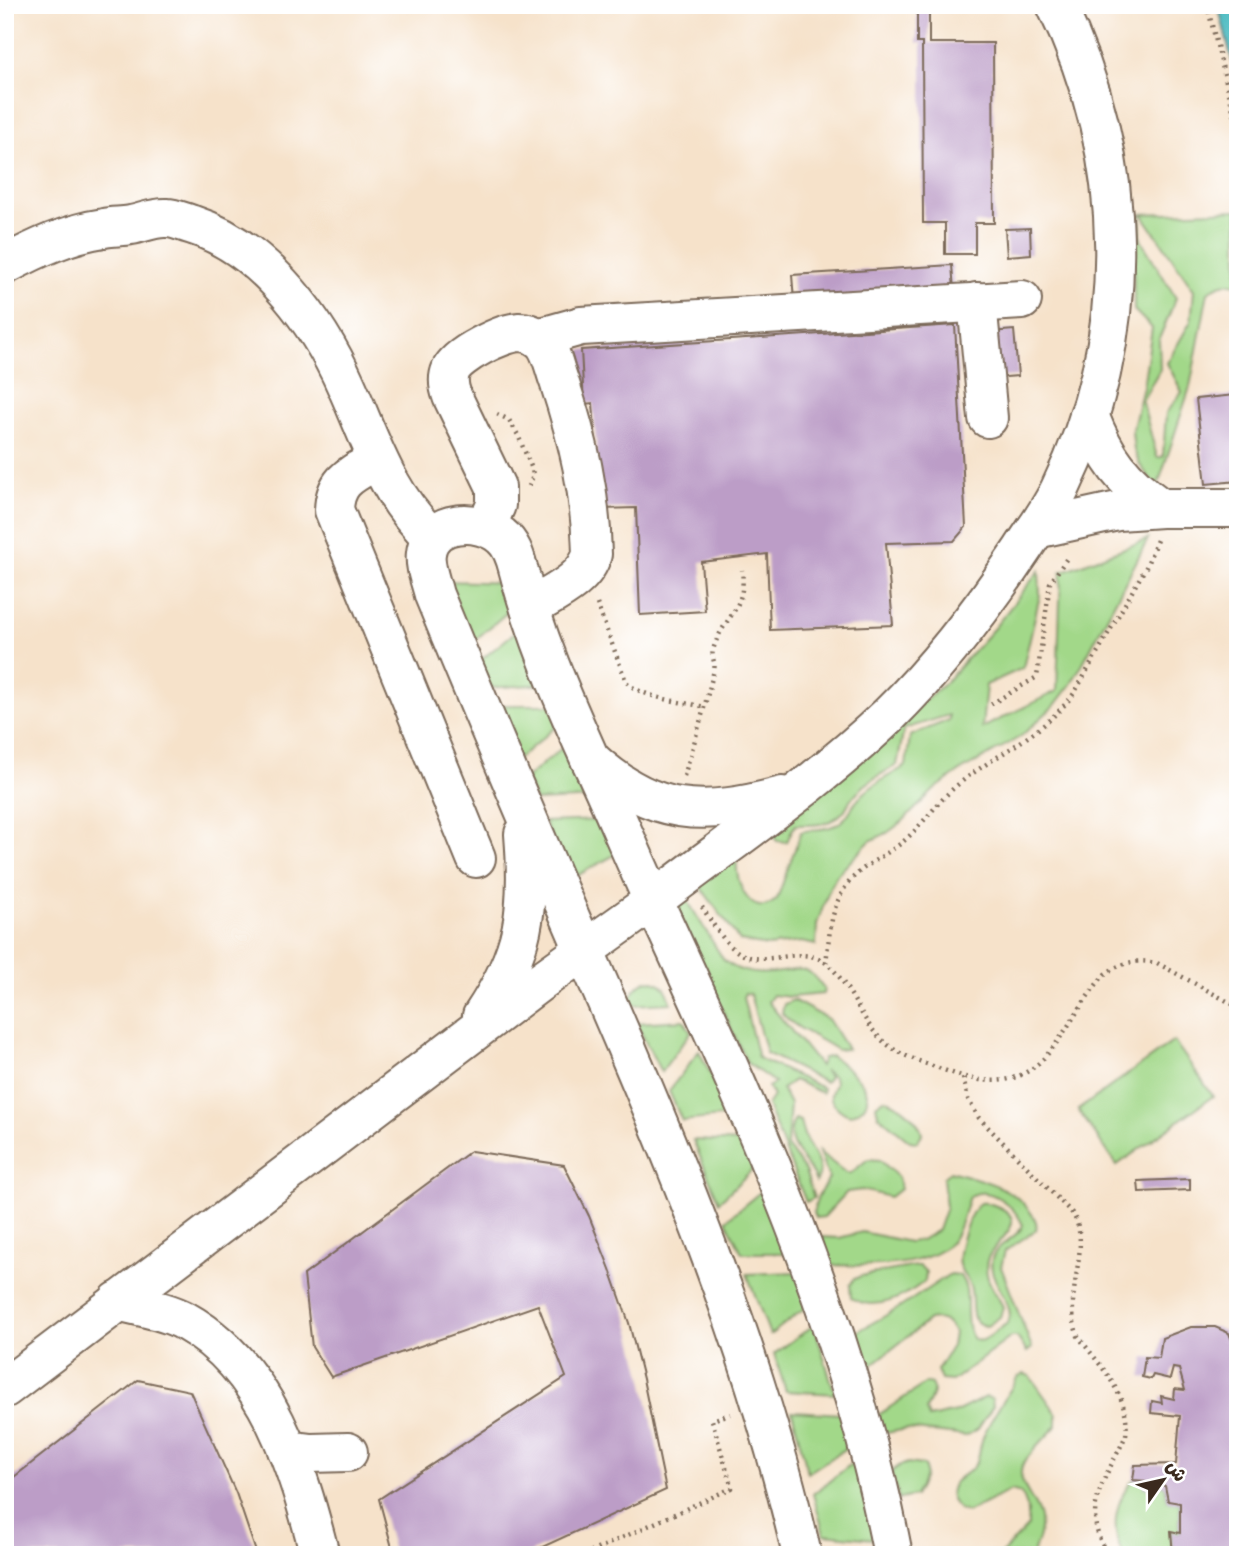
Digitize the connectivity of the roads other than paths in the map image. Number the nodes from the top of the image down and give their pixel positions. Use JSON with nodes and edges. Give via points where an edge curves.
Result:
{"nodes":[{"id":1,"x":1056,"y":5,"type":"edge"},
{"id":2,"x":5,"y":265,"type":"edge"},
{"id":3,"x":1022,"y":300,"type":"dead end"},
{"id":4,"x":977,"y":302,"type":"junction"},
{"id":5,"x":538,"y":338,"type":"junction"},
{"id":6,"x":1090,"y":415,"type":"junction"},
{"id":7,"x":988,"y":418,"type":"dead end"},
{"id":8,"x":377,"y":460,"type":"junction"},
{"id":9,"x":1161,"y":508,"type":"junction"},
{"id":10,"x":1238,"y":508,"type":"edge"},
{"id":11,"x":486,"y":527,"type":"junction"},
{"id":12,"x":1036,"y":528,"type":"junction"},
{"id":13,"x":432,"y":537,"type":"junction"},
{"id":14,"x":530,"y":608,"type":"junction"},
{"id":15,"x":590,"y":759,"type":"junction"},
{"id":16,"x":797,"y":792,"type":"junction"},
{"id":17,"x":522,"y":804,"type":"junction"},
{"id":18,"x":477,"y":858,"type":"dead end"},
{"id":19,"x":667,"y":890,"type":"junction"},
{"id":20,"x":584,"y":949,"type":"junction"},
{"id":21,"x":470,"y":1034,"type":"junction"},
{"id":22,"x":118,"y":1301,"type":"junction"},
{"id":23,"x":5,"y":1388,"type":"edge"},
{"id":24,"x":286,"y":1450,"type":"junction"},
{"id":25,"x":306,"y":1501,"type":"junction"},
{"id":26,"x":320,"y":1555,"type":"edge"},
{"id":27,"x":802,"y":1555,"type":"edge"},
{"id":28,"x":893,"y":1555,"type":"edge"}],
"edges":[{"from":1,"to":6,"type":"main road","via":[[1086,75],[1111,183],[1112,295]]},
{"from":2,"to":8,"type":"main road","via":[[47,243],[103,228],[169,218],[207,230],[257,263],[313,324],[341,374]]},
{"from":3,"to":4,"type":"main road"},
{"from":4,"to":5,"type":"main road","via":[[581,326]]},
{"from":4,"to":7,"type":"main road"},
{"from":5,"to":11,"type":"main road","via":[[517,332],[506,336],[464,354],[450,372],[452,396],[496,487],[496,505]]},
{"from":5,"to":14,"type":"main road","via":[[549,352],[584,464],[592,554],[585,571]]},
{"from":6,"to":9,"type":"main road","via":[[1116,469],[1136,491]]},
{"from":6,"to":12,"type":"main road","via":[[1059,492]]},
{"from":8,"to":13,"type":"main road","via":[[401,503]]},
{"from":8,"to":18,"type":"main road","via":[[344,480],[334,510]]},
{"from":9,"to":10,"type":"main road"},
{"from":9,"to":12,"type":"main road","via":[[1097,514]]},
{"from":11,"to":13,"type":"main road","via":[[453,524]]},
{"from":11,"to":14,"type":"main road","via":[[510,545]]},
{"from":12,"to":16,"type":"main road","via":[[964,629],[905,697]]},
{"from":13,"to":17,"type":"main road","via":[[425,556],[434,595]]},
{"from":14,"to":15,"type":"main road","via":[[559,692]]},
{"from":15,"to":16,"type":"main road","via":[[626,788],[674,807],[730,809]]},
{"from":15,"to":19,"type":"main road"},
{"from":16,"to":19,"type":"main road"},
{"from":17,"to":20,"type":"main road"},
{"from":17,"to":21,"type":"main road","via":[[526,910],[507,974]]},
{"from":19,"to":20,"type":"main road"},
{"from":19,"to":28,"type":"main road","via":[[825,1308],[866,1441]]},
{"from":20,"to":21,"type":"main road"},
{"from":20,"to":27,"type":"main road","via":[[710,1256],[783,1478]]},
{"from":21,"to":22,"type":"main road"},
{"from":22,"to":23,"type":"main road"},
{"from":22,"to":24,"type":"main road","via":[[183,1320],[215,1341],[260,1392]]},
{"from":24,"to":25,"type":"main road"},
{"from":24,"to":25,"type":"main road","via":[[350,1457]]},
{"from":25,"to":26,"type":"main road"}]}
